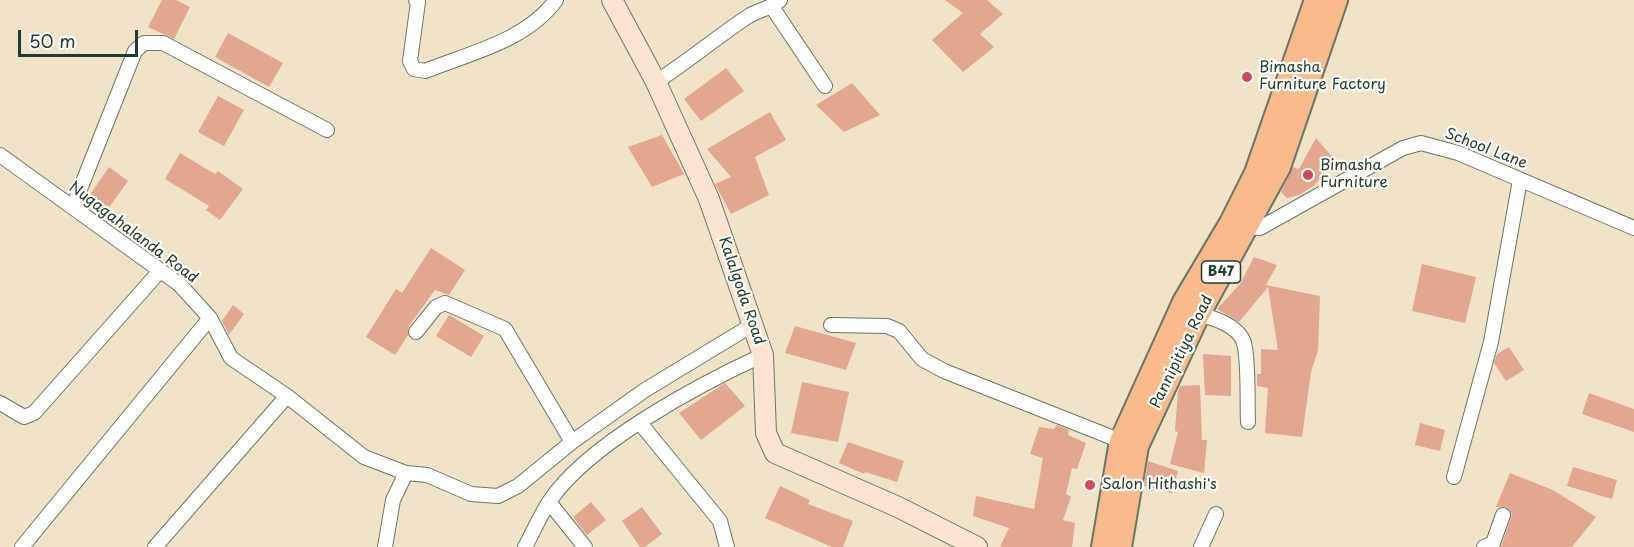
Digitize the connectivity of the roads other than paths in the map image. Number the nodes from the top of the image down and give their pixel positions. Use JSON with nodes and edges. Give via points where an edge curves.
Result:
{"nodes":[{"id":1,"x":416,"y":0,"type":"edge"},
{"id":2,"x":556,"y":0,"type":"edge"},
{"id":3,"x":612,"y":0,"type":"edge"},
{"id":4,"x":1316,"y":0,"type":"edge"},
{"id":5,"x":1336,"y":0,"type":"edge"},
{"id":6,"x":776,"y":3,"type":"edge"},
{"id":7,"x":656,"y":82,"type":"junction"},
{"id":8,"x":825,"y":86,"type":"dead end"},
{"id":9,"x":327,"y":130,"type":"dead end"},
{"id":10,"x":0,"y":155,"type":"edge"},
{"id":11,"x":1521,"y":180,"type":"junction"},
{"id":12,"x":74,"y":207,"type":"junction"},
{"id":13,"x":1238,"y":226,"type":"junction"},
{"id":14,"x":1634,"y":228,"type":"edge"},
{"id":15,"x":159,"y":272,"type":"junction"},
{"id":16,"x":1198,"y":315,"type":"junction"},
{"id":17,"x":210,"y":318,"type":"junction"},
{"id":18,"x":754,"y":324,"type":"junction"},
{"id":19,"x":831,"y":325,"type":"dead end"},
{"id":20,"x":416,"y":332,"type":"dead end"},
{"id":21,"x":763,"y":355,"type":"junction"},
{"id":22,"x":287,"y":396,"type":"junction"},
{"id":23,"x":0,"y":403,"type":"edge"},
{"id":24,"x":1248,"y":422,"type":"dead end"},
{"id":25,"x":639,"y":423,"type":"junction"},
{"id":26,"x":1121,"y":441,"type":"junction"},
{"id":27,"x":572,"y":442,"type":"junction"},
{"id":28,"x":405,"y":474,"type":"junction"},
{"id":29,"x":1454,"y":477,"type":"dead end"},
{"id":30,"x":549,"y":501,"type":"junction"},
{"id":31,"x":1216,"y":514,"type":"dead end"},
{"id":32,"x":1503,"y":515,"type":"dead end"},
{"id":33,"x":22,"y":547,"type":"edge"},
{"id":34,"x":155,"y":547,"type":"edge"},
{"id":35,"x":385,"y":547,"type":"edge"},
{"id":36,"x":525,"y":547,"type":"edge"},
{"id":37,"x":585,"y":547,"type":"edge"},
{"id":38,"x":727,"y":547,"type":"edge"},
{"id":39,"x":977,"y":547,"type":"edge"},
{"id":40,"x":1103,"y":547,"type":"edge"},
{"id":41,"x":1120,"y":547,"type":"edge"},
{"id":42,"x":1201,"y":547,"type":"edge"},
{"id":43,"x":1484,"y":547,"type":"edge"}],
"edges":[{"from":1,"to":2,"type":"street","via":[[410,61],[414,69],[424,70],[516,35],[544,17]]},
{"from":3,"to":7,"type":"street","name":"Kalalgoda Road"},
{"from":4,"to":13,"type":"main road","name":"Pannipitiya Road","number":"B47"},
{"from":5,"to":13,"type":"main road","name":"Pannipitiya Road","number":"B47","via":[[1279,167]]},
{"from":6,"to":7,"type":"street","via":[[749,16]]},
{"from":6,"to":8,"type":"street"},
{"from":7,"to":18,"type":"street","name":"Kalalgoda Road","via":[[709,199]]},
{"from":9,"to":12,"type":"street","via":[[164,43],[144,43],[135,51]]},
{"from":10,"to":12,"type":"street","name":"Nugagahalanda Road"},
{"from":11,"to":13,"type":"street","name":"School Lane","via":[[1458,153],[1421,143],[1403,148],[1260,228]]},
{"from":11,"to":14,"type":"street","name":"School Lane"},
{"from":11,"to":29,"type":"street","via":[[1491,342]]},
{"from":12,"to":15,"type":"street","name":"Nugagahalanda Road"},
{"from":13,"to":16,"type":"main road","name":"Pannipitiya Road","number":"B47"},
{"from":13,"to":26,"type":"main road","name":"Pannipitiya Road","number":"B47","via":[[1184,302]]},
{"from":15,"to":17,"type":"street","name":"Nugagahalanda Road","via":[[179,284]]},
{"from":15,"to":23,"type":"street","via":[[34,413],[24,417]]},
{"from":16,"to":24,"type":"street","via":[[1235,330],[1244,342]]},
{"from":16,"to":41,"type":"main road","name":"Pannipitiya Road","number":"B47","via":[[1137,446]]},
{"from":17,"to":22,"type":"street","name":"Nugagahalanda Road","via":[[231,358]]},
{"from":17,"to":33,"type":"street"},
{"from":18,"to":21,"type":"street","name":"Kalalgoda Road"},
{"from":18,"to":27,"type":"street","name":"Nugagahalanda Road","via":[[645,390]]},
{"from":19,"to":26,"type":"street","via":[[886,326],[899,331],[922,359],[944,372]]},
{"from":20,"to":27,"type":"street","via":[[436,307],[445,303],[505,329]]},
{"from":21,"to":25,"type":"street","via":[[723,373]]},
{"from":21,"to":39,"type":"street","name":"Kalalgoda Road","via":[[766,433],[775,453]]},
{"from":22,"to":28,"type":"street","name":"Nugagahalanda Road","via":[[364,457]]},
{"from":22,"to":34,"type":"street"},
{"from":25,"to":30,"type":"street","via":[[579,468]]},
{"from":25,"to":38,"type":"street","via":[[720,521]]},
{"from":26,"to":40,"type":"main road","name":"Pannipitiya Road","number":"B47"},
{"from":27,"to":28,"type":"street","name":"Nugagahalanda Road","via":[[518,486],[498,496],[471,494],[427,475]]},
{"from":28,"to":35,"type":"street","via":[[393,500]]},
{"from":30,"to":36,"type":"street"},
{"from":30,"to":37,"type":"street"},
{"from":31,"to":42,"type":"street"},
{"from":32,"to":43,"type":"street","via":[[1493,543]]}]}
